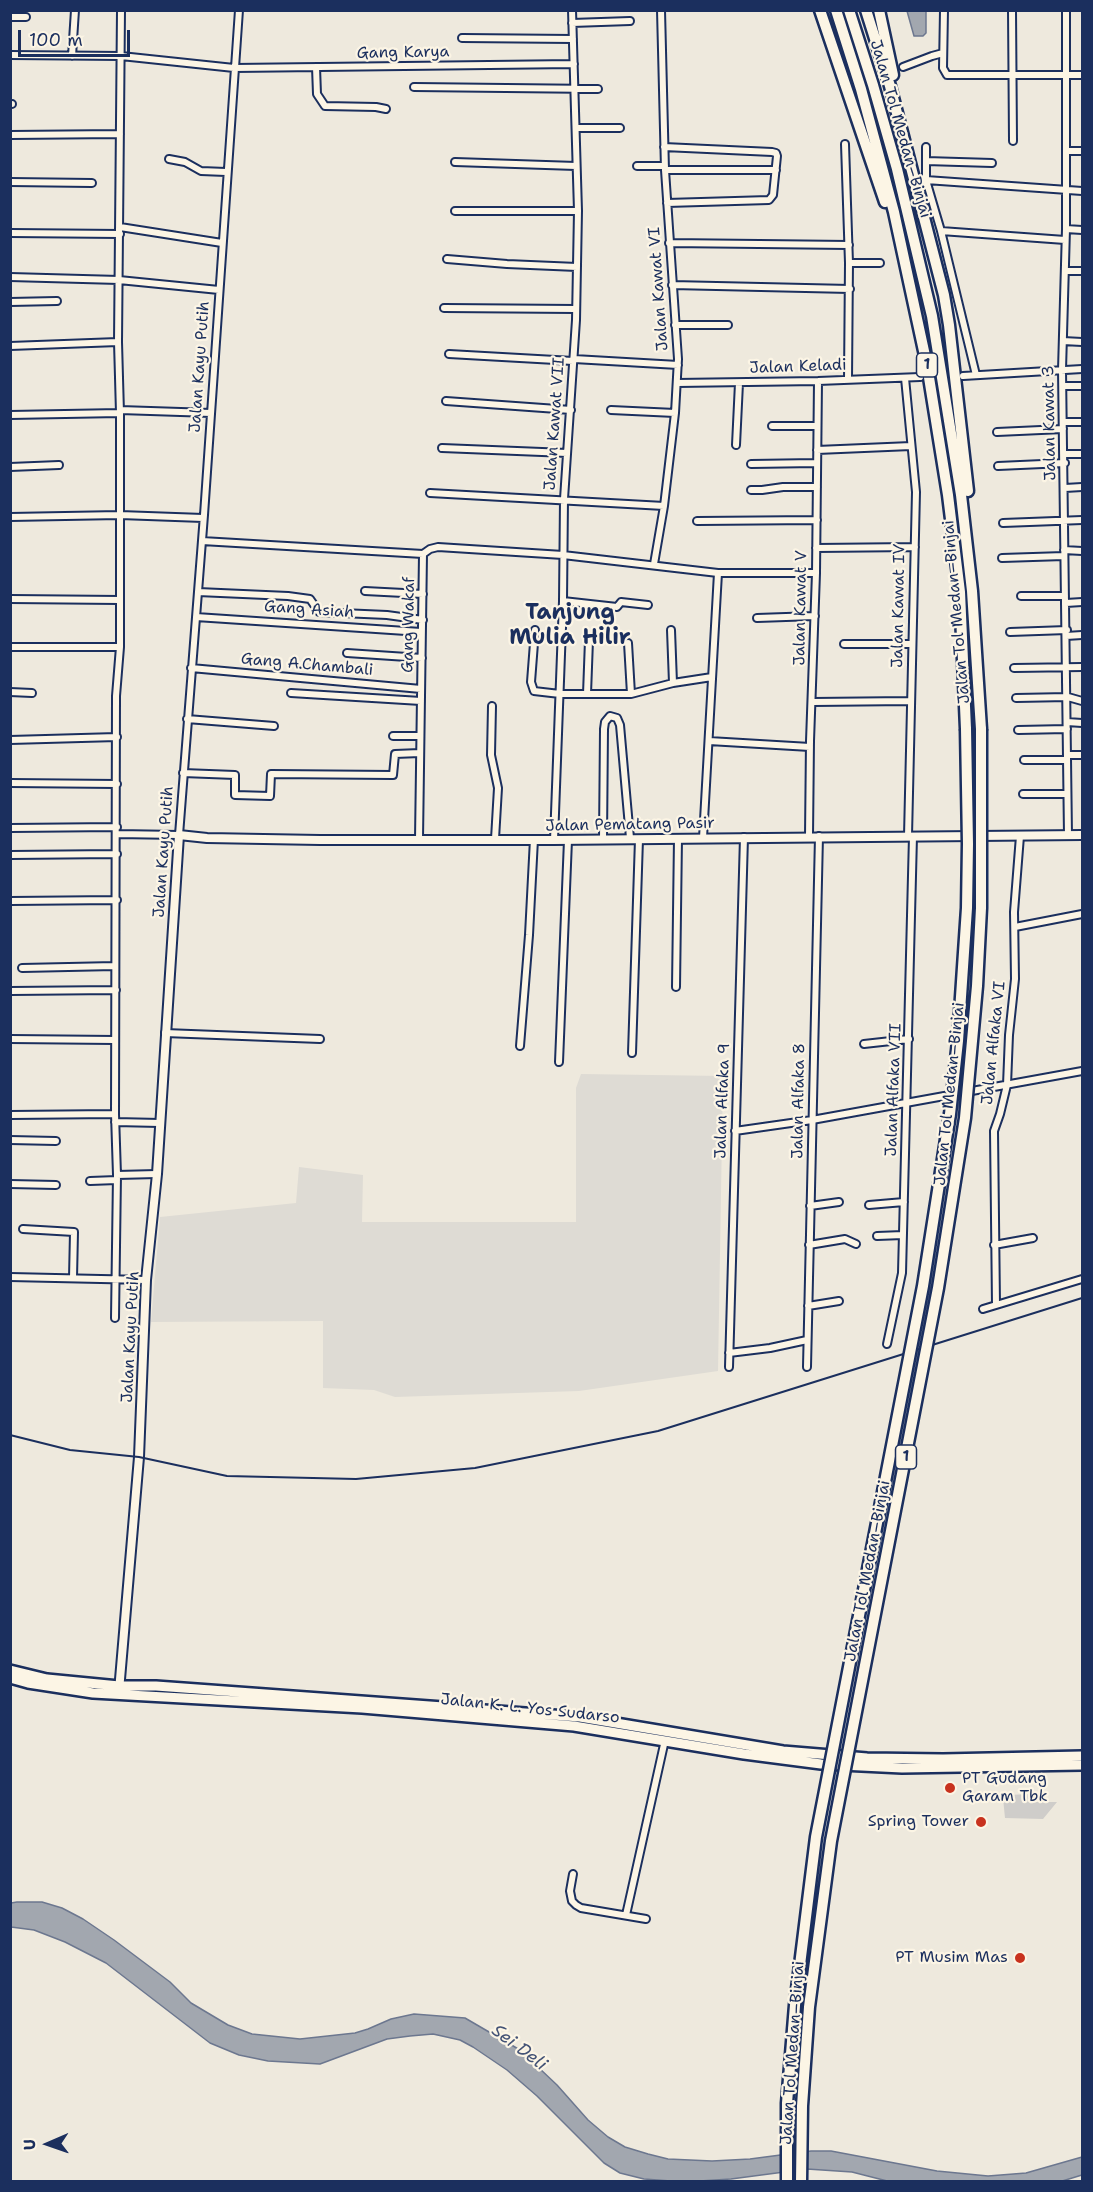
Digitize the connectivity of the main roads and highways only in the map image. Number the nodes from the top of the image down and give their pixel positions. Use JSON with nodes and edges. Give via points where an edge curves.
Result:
{"nodes":[{"id":1,"x":820,"y":10,"type":"edge"},
{"id":2,"x":836,"y":10,"type":"edge"},
{"id":3,"x":849,"y":10,"type":"edge"},
{"id":4,"x":866,"y":10,"type":"edge"},
{"id":5,"x":879,"y":10,"type":"edge"},
{"id":6,"x":917,"y":189,"type":"junction"},
{"id":7,"x":906,"y":258,"type":"junction"},
{"id":8,"x":978,"y":665,"type":"junction"},
{"id":9,"x":10,"y":1670,"type":"edge"},
{"id":10,"x":10,"y":1678,"type":"edge"},
{"id":11,"x":119,"y":1690,"type":"junction"},
{"id":12,"x":1083,"y":1756,"type":"edge"},
{"id":13,"x":1083,"y":1765,"type":"edge"},
{"id":14,"x":787,"y":2181,"type":"edge"},
{"id":15,"x":801,"y":2181,"type":"edge"}],
"edges":[{"from":1,"to":7,"type":"highway"},
{"from":2,"to":7,"type":"highway","name":"Jalan Tol Medan–Binjai","number":"1"},
{"from":3,"to":8,"type":"highway","name":"Jalan Tol Medan–Binjai","number":"1","via":[[897,170],[932,316],[962,495]]},
{"from":4,"to":6,"type":"highway"},
{"from":5,"to":6,"type":"highway"},
{"from":6,"to":8,"type":"highway","via":[[949,325],[975,570]]},
{"from":7,"to":14,"type":"highway","name":"Jalan Tol Medan–Binjai","number":"1","bridge":true,"via":[[927,365],[960,592],[968,802],[967,908],[950,1114],[923,1286],[816,1837],[795,2005],[787,2103]]},
{"from":8,"to":15,"type":"highway","name":"Jalan Tol Medan–Binjai","number":"1","bridge":true,"via":[[981,908],[965,1118],[936,1299],[831,1841],[809,2007]]},
{"from":9,"to":11,"type":"highway","name":"Jalan K. L. Yos Sudarso"},
{"from":10,"to":11,"type":"highway","name":"Jalan K. L. Yos Sudarso","via":[[69,1690]]},
{"from":11,"to":12,"type":"highway","name":"Jalan K. L. Yos Sudarso","via":[[156,1686],[580,1717],[783,1751],[867,1758]]},
{"from":11,"to":13,"type":"highway","name":"Jalan K. L. Yos Sudarso","via":[[565,1725],[833,1764],[902,1768]]}]}
